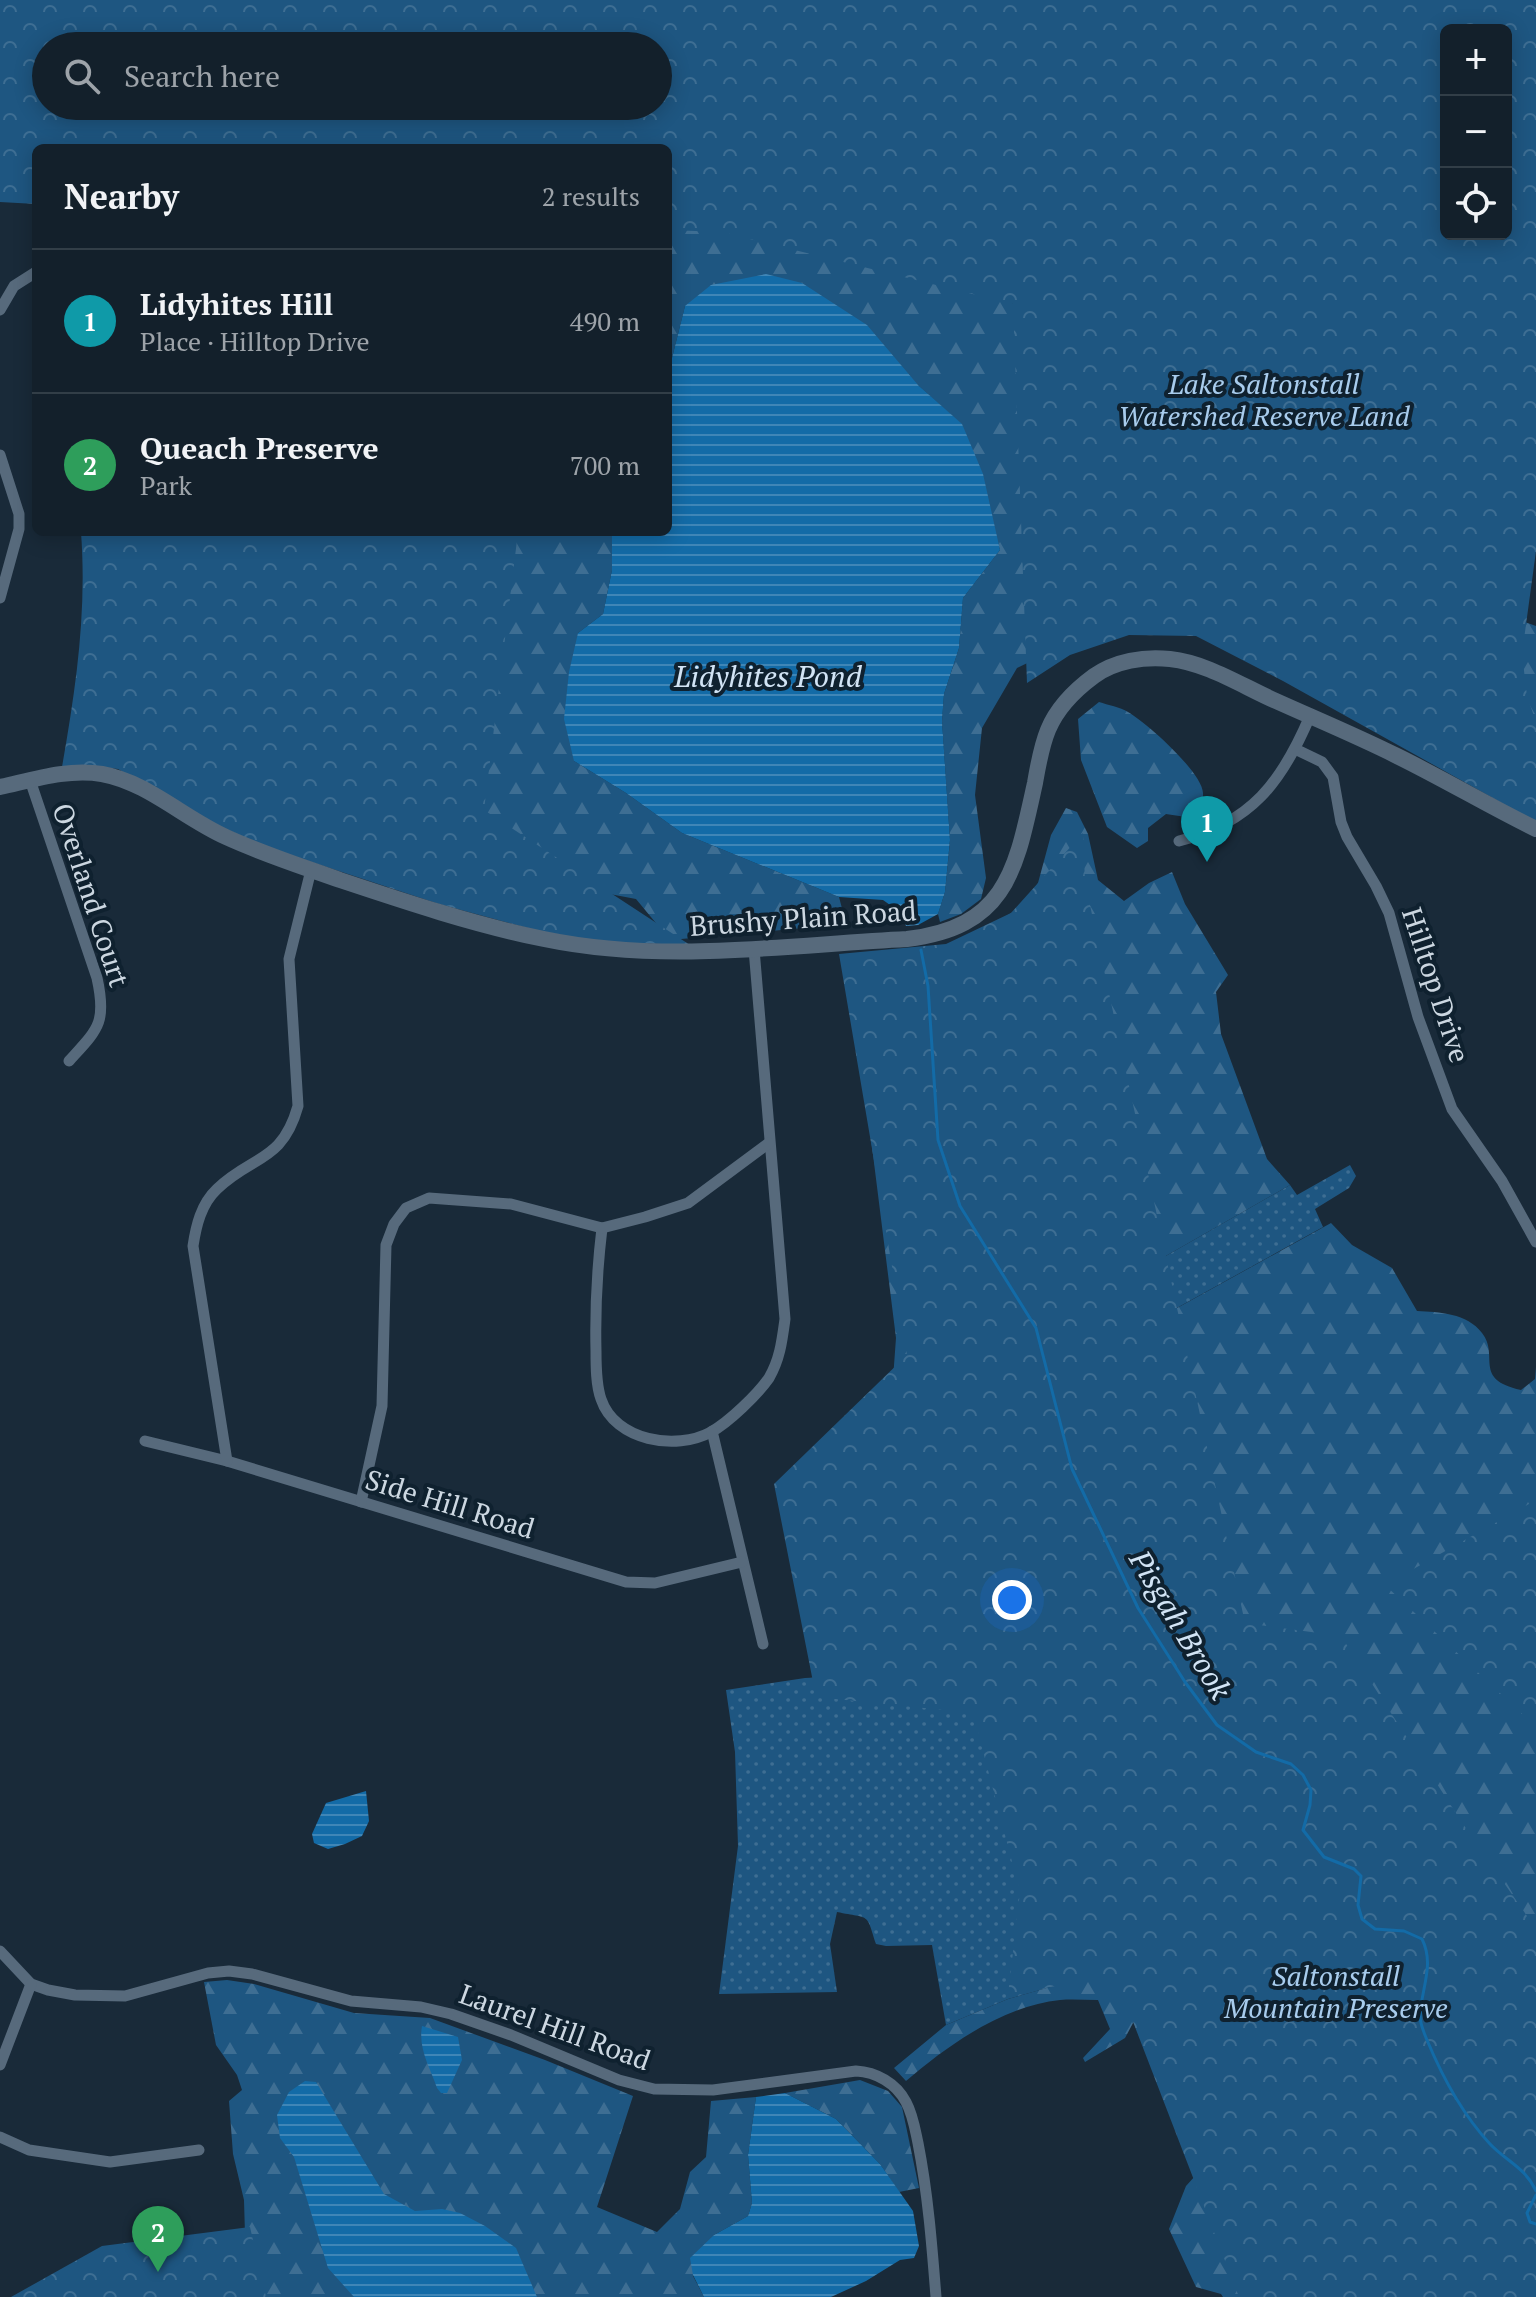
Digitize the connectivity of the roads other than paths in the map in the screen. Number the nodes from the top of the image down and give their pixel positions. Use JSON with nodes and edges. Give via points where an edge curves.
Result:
{"nodes":[{"id":1,"x":32,"y":275,"type":"edge"},
{"id":2,"x":0,"y":310,"type":"edge"},
{"id":3,"x":0,"y":455,"type":"edge"},
{"id":4,"x":0,"y":598,"type":"edge"},
{"id":5,"x":1310,"y":716,"type":"junction"},
{"id":6,"x":1295,"y":749,"type":"junction"},
{"id":7,"x":30,"y":780,"type":"junction"},
{"id":8,"x":0,"y":787,"type":"edge"},
{"id":9,"x":1536,"y":829,"type":"edge"},
{"id":10,"x":1179,"y":841,"type":"dead end"},
{"id":11,"x":311,"y":870,"type":"junction"},
{"id":12,"x":754,"y":949,"type":"junction"},
{"id":13,"x":69,"y":1061,"type":"dead end"},
{"id":14,"x":769,"y":1143,"type":"junction"},
{"id":15,"x":602,"y":1228,"type":"junction"},
{"id":16,"x":1536,"y":1242,"type":"edge"},
{"id":17,"x":712,"y":1431,"type":"junction"},
{"id":18,"x":145,"y":1441,"type":"dead end"},
{"id":19,"x":227,"y":1461,"type":"junction"},
{"id":20,"x":361,"y":1502,"type":"junction"},
{"id":21,"x":742,"y":1562,"type":"junction"},
{"id":22,"x":763,"y":1644,"type":"dead end"},
{"id":23,"x":0,"y":1951,"type":"edge"},
{"id":24,"x":31,"y":1984,"type":"junction"},
{"id":25,"x":0,"y":2065,"type":"edge"},
{"id":26,"x":0,"y":2137,"type":"edge"},
{"id":27,"x":199,"y":2150,"type":"dead end"},
{"id":28,"x":936,"y":2297,"type":"edge"}],
"edges":[{"from":1,"to":2,"type":"street","via":[[14,286]]},
{"from":3,"to":4,"type":"street","via":[[19,514]]},
{"from":5,"to":6,"type":"street"},
{"from":5,"to":9,"type":"main road","name":"Brushy Plain Road"},
{"from":5,"to":12,"type":"main road","name":"Brushy Plain Road","via":[[1186,662],[1139,659],[1100,672],[1066,701],[1048,731],[1015,866],[982,911],[953,929],[925,937]]},
{"from":6,"to":10,"type":"street","via":[[1279,777],[1250,808],[1221,827]]},
{"from":6,"to":16,"type":"street","name":"Hilltop Drive","via":[[1322,762],[1333,777],[1341,822],[1389,913],[1418,1017],[1452,1109]]},
{"from":7,"to":8,"type":"main road","name":"Brushy Plain Road"},
{"from":7,"to":11,"type":"main road","name":"Brushy Plain Road","via":[[74,773],[118,779],[223,836]]},
{"from":7,"to":13,"type":"street","name":"Overland Court","via":[[102,1004],[100,1022]]},
{"from":11,"to":12,"type":"main road","name":"Brushy Plain Road","via":[[444,913],[586,948],[677,953]]},
{"from":11,"to":19,"type":"street","via":[[289,959],[298,1106],[293,1125],[278,1147],[216,1190],[198,1219],[193,1246]]},
{"from":12,"to":14,"type":"street"},
{"from":14,"to":15,"type":"street","via":[[688,1203]]},
{"from":14,"to":17,"type":"street","via":[[785,1319],[780,1355],[768,1379]]},
{"from":15,"to":17,"type":"street","via":[[595,1291],[601,1400],[633,1435],[664,1441]]},
{"from":15,"to":20,"type":"street","via":[[511,1204],[429,1198],[406,1208],[386,1245],[382,1406]]},
{"from":17,"to":21,"type":"street"},
{"from":18,"to":19,"type":"street","name":"Side Hill Road"},
{"from":19,"to":20,"type":"street","name":"Side Hill Road"},
{"from":20,"to":21,"type":"street","name":"Side Hill Road","via":[[626,1582],[655,1583]]},
{"from":21,"to":22,"type":"street"},
{"from":23,"to":24,"type":"street"},
{"from":24,"to":25,"type":"street"},
{"from":24,"to":28,"type":"street","name":"Laurel Hill Road","via":[[75,1995],[115,1997],[208,1973],[252,1974],[351,2001],[451,2014],[619,2080],[668,2090],[871,2073],[896,2088],[912,2116]]},
{"from":26,"to":27,"type":"street","via":[[29,2150],[110,2162]]}]}
